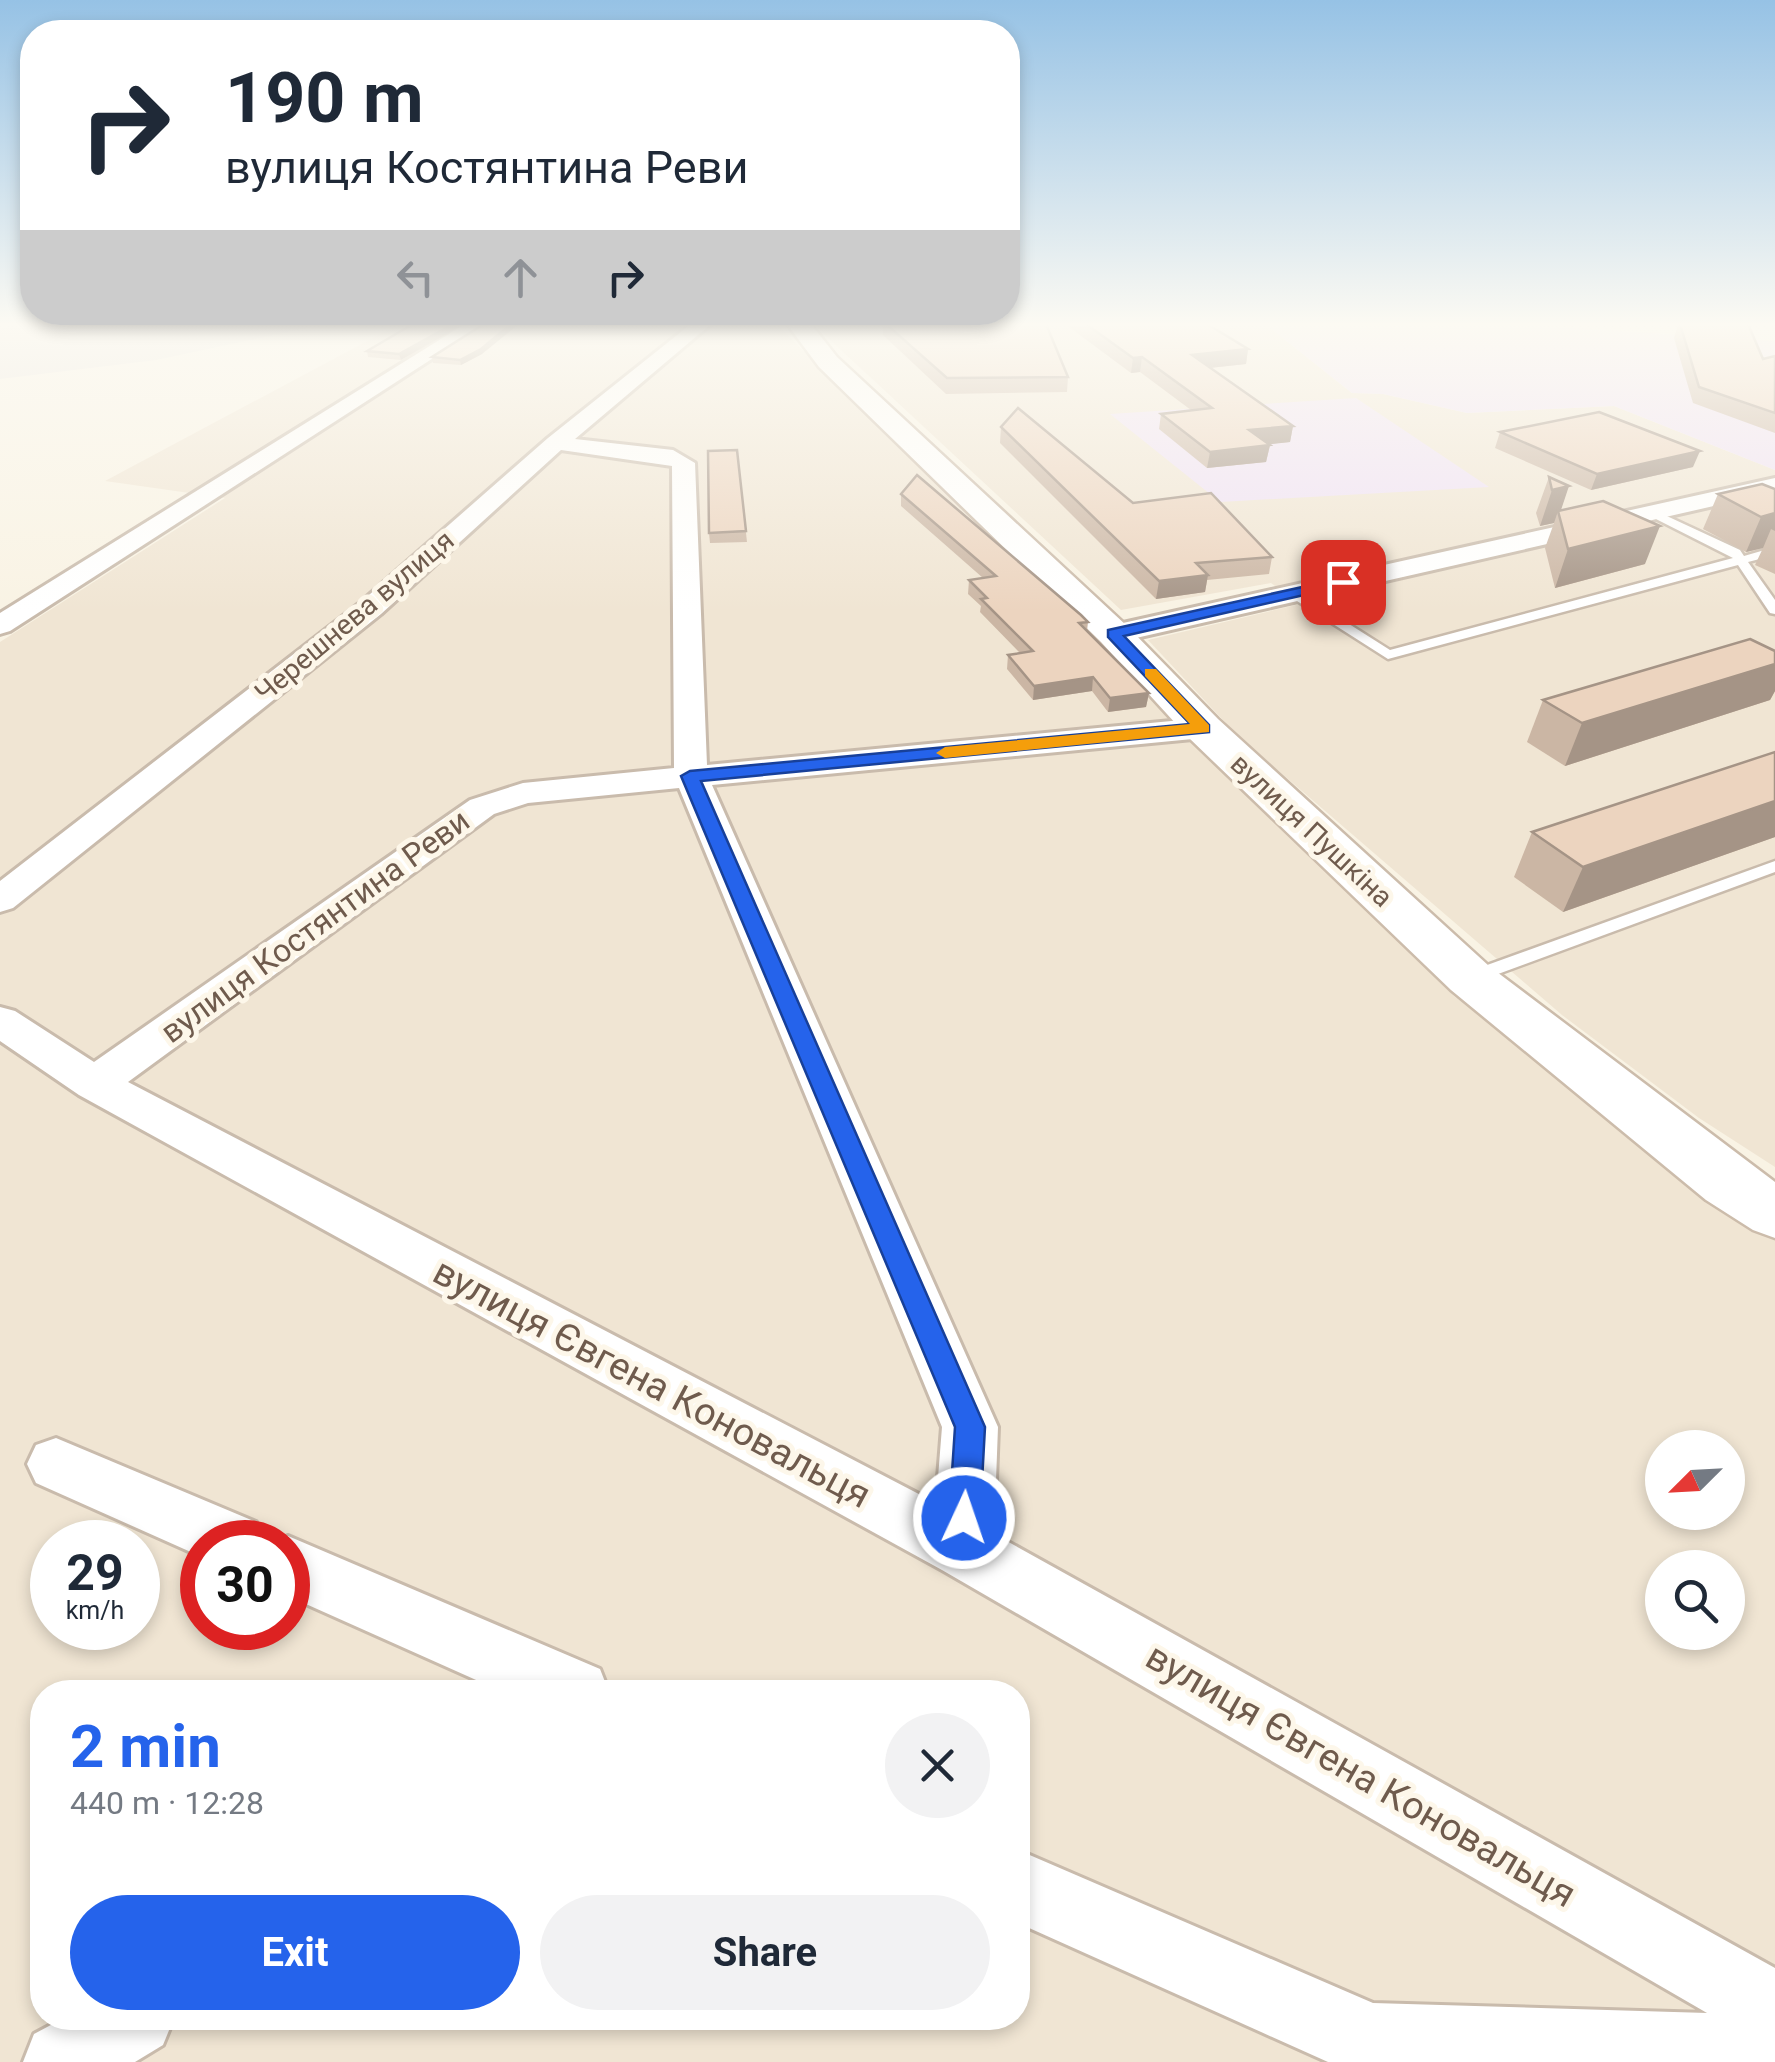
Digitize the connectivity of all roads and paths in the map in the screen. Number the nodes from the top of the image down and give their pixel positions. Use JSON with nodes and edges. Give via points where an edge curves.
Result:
{"nodes":[{"id":1,"x":325,"y":420,"type":"edge"},
{"id":2,"x":584,"y":420,"type":"edge"},
{"id":3,"x":889,"y":420,"type":"edge"},
{"id":4,"x":556,"y":443,"type":"junction"},
{"id":5,"x":1775,"y":485,"type":"edge"},
{"id":6,"x":1652,"y":513,"type":"junction"},
{"id":7,"x":1775,"y":550,"type":"edge"},
{"id":8,"x":1741,"y":560,"type":"junction"},
{"id":9,"x":1292,"y":594,"type":"junction"},
{"id":10,"x":1775,"y":610,"type":"edge"},
{"id":11,"x":0,"y":625,"type":"edge"},
{"id":12,"x":1114,"y":634,"type":"junction"},
{"id":13,"x":1203,"y":728,"type":"junction"},
{"id":14,"x":690,"y":776,"type":"junction"},
{"id":15,"x":1775,"y":866,"type":"edge"},
{"id":16,"x":0,"y":900,"type":"edge"},
{"id":17,"x":1470,"y":978,"type":"junction"},
{"id":18,"x":0,"y":1021,"type":"edge"},
{"id":19,"x":95,"y":1084,"type":"junction"},
{"id":20,"x":1775,"y":1212,"type":"edge"},
{"id":21,"x":56,"y":1464,"type":"dead end"},
{"id":22,"x":185,"y":1520,"type":"edge"},
{"id":23,"x":963,"y":1549,"type":"junction"},
{"id":24,"x":310,"y":1577,"type":"edge"},
{"id":25,"x":526,"y":1680,"type":"edge"},
{"id":26,"x":1030,"y":1891,"type":"edge"},
{"id":27,"x":1775,"y":2010,"type":"edge"},
{"id":28,"x":116,"y":2030,"type":"edge"},
{"id":29,"x":1775,"y":2054,"type":"edge"},
{"id":30,"x":1580,"y":2056,"type":"edge"},
{"id":31,"x":62,"y":2062,"type":"edge"}],
"edges":[{"from":1,"to":11,"type":"street"},
{"from":2,"to":4,"type":"street","name":"Черешнева вулиця"},
{"from":3,"to":12,"type":"street","name":"вулиця Пушкіна"},
{"from":4,"to":14,"type":"street","via":[[683,463]]},
{"from":4,"to":16,"type":"street","name":"Черешнева вулиця","via":[[371,608]]},
{"from":5,"to":6,"type":"street"},
{"from":6,"to":8,"type":"lane"},
{"from":6,"to":9,"type":"street"},
{"from":7,"to":8,"type":"lane"},
{"from":8,"to":9,"type":"lane","via":[[1388,655]]},
{"from":8,"to":10,"type":"lane"},
{"from":9,"to":12,"type":"street"},
{"from":12,"to":13,"type":"street","name":"вулиця Пушкіна"},
{"from":13,"to":14,"type":"street","name":"вулиця Костянтина Реви"},
{"from":13,"to":17,"type":"street","name":"вулиця Пушкіна"},
{"from":14,"to":19,"type":"street","name":"вулиця Костянтина Реви","via":[[523,793],[482,806]]},
{"from":14,"to":23,"type":"street","via":[[970,1427]]},
{"from":15,"to":17,"type":"lane"},
{"from":17,"to":20,"type":"street","name":"вулиця Пушкіна","via":[[1728,1183]]},
{"from":18,"to":19,"type":"street","name":"вулиця Євгена Коновальця"},
{"from":19,"to":23,"type":"street","name":"вулиця Євгена Коновальця"},
{"from":21,"to":22,"type":"street"},
{"from":23,"to":27,"type":"street","name":"вулиця Євгена Коновальця"},
{"from":24,"to":25,"type":"street"},
{"from":26,"to":30,"type":"street","via":[[1372,2042]]},
{"from":28,"to":31,"type":"street"},
{"from":29,"to":30,"type":"street"}]}
